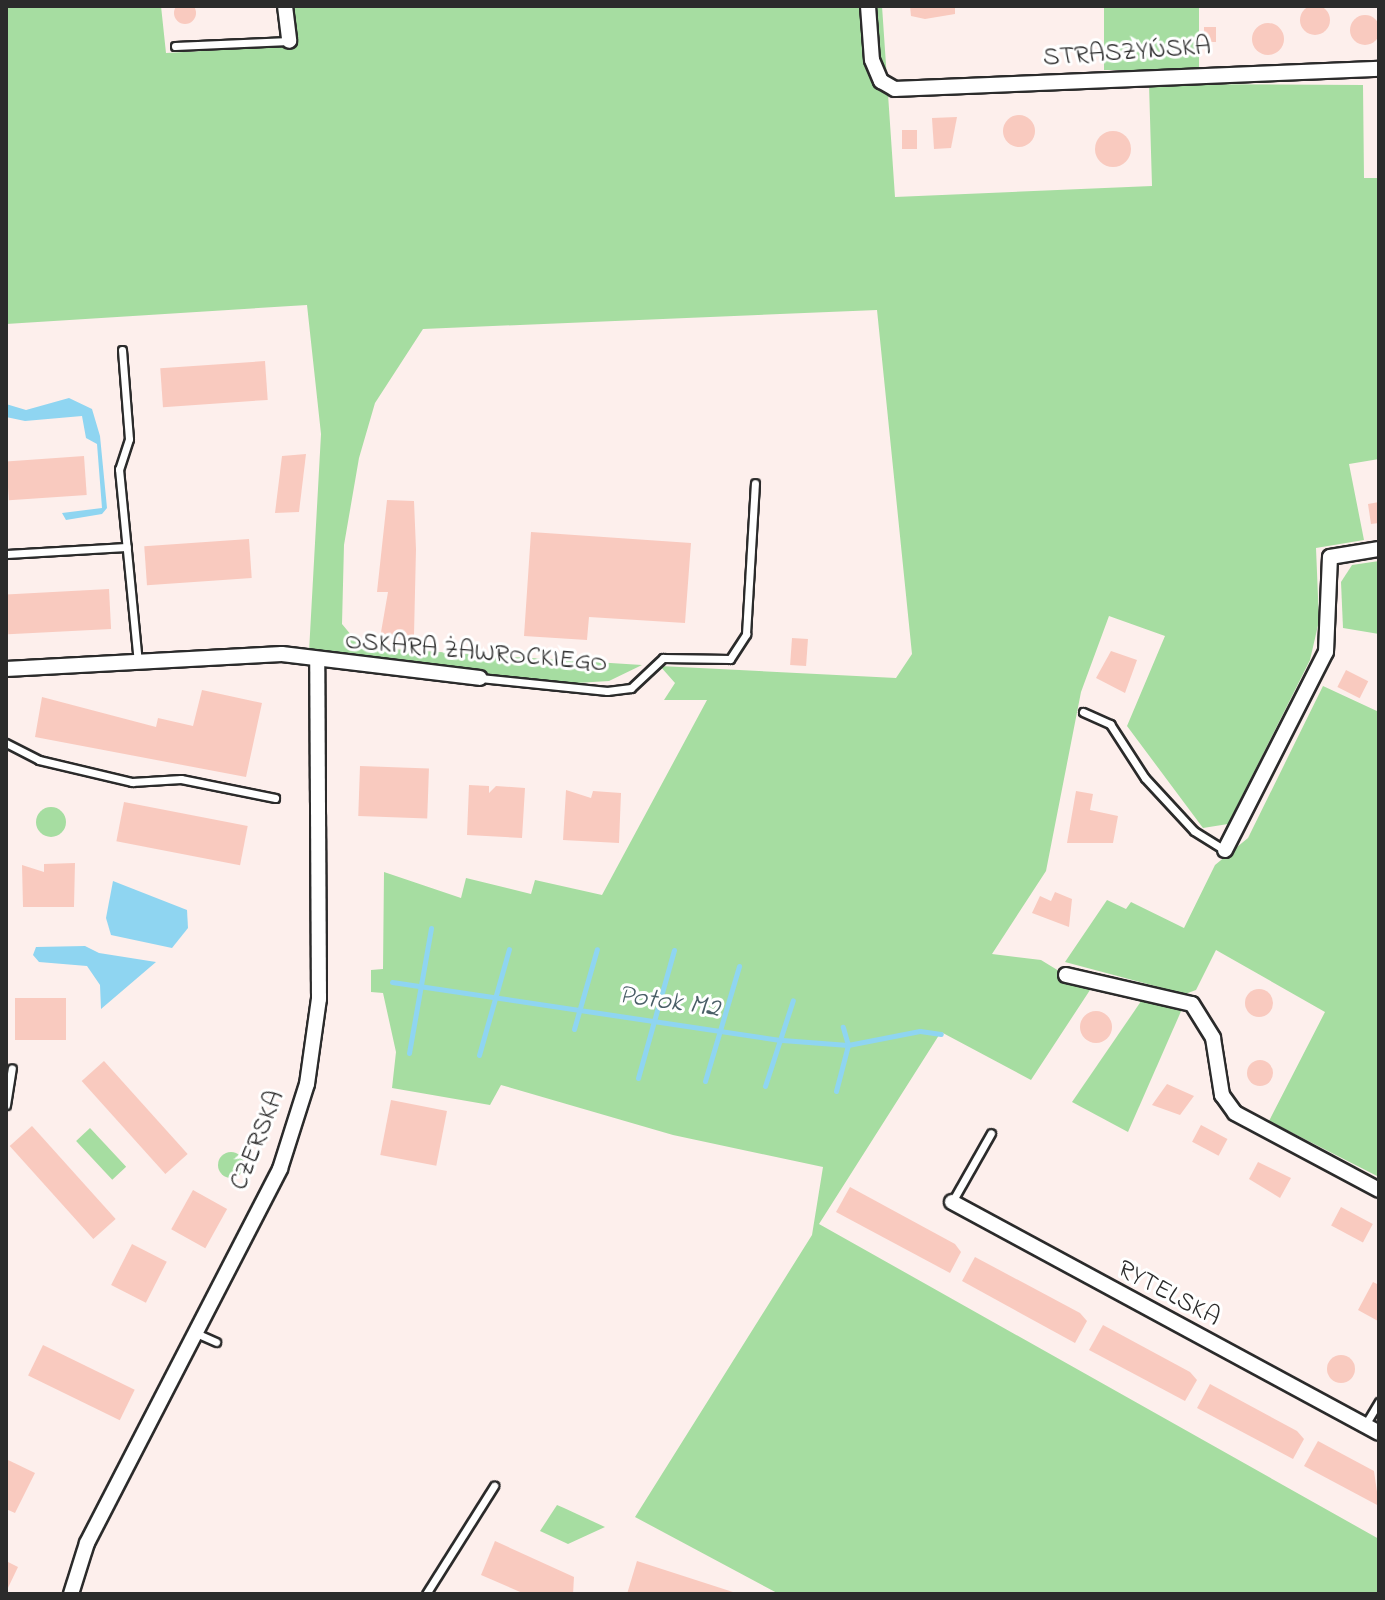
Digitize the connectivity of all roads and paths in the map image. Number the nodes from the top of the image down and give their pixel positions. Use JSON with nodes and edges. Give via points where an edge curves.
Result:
{"nodes":[{"id":1,"x":285,"y":6,"type":"edge"},
{"id":2,"x":868,"y":6,"type":"edge"},
{"id":3,"x":289,"y":41,"type":"joint"},
{"id":4,"x":175,"y":46,"type":"dead end"},
{"id":5,"x":1379,"y":69,"type":"edge"},
{"id":6,"x":122,"y":350,"type":"dead end"},
{"id":7,"x":755,"y":483,"type":"dead end"},
{"id":8,"x":127,"y":547,"type":"junction"},
{"id":9,"x":1379,"y":549,"type":"edge"},
{"id":10,"x":6,"y":554,"type":"edge"},
{"id":11,"x":138,"y":662,"type":"junction"},
{"id":12,"x":317,"y":664,"type":"junction"},
{"id":13,"x":6,"y":669,"type":"edge"},
{"id":14,"x":480,"y":678,"type":"joint"},
{"id":15,"x":1083,"y":712,"type":"dead end"},
{"id":16,"x":6,"y":743,"type":"edge"},
{"id":17,"x":275,"y":798,"type":"dead end"},
{"id":18,"x":1225,"y":850,"type":"joint"},
{"id":19,"x":1066,"y":975,"type":"dead end"},
{"id":20,"x":12,"y":1068,"type":"dead end"},
{"id":21,"x":6,"y":1105,"type":"edge"},
{"id":22,"x":991,"y":1133,"type":"dead end"},
{"id":23,"x":1379,"y":1190,"type":"edge"},
{"id":24,"x":952,"y":1202,"type":"joint"},
{"id":25,"x":192,"y":1331,"type":"junction"},
{"id":26,"x":216,"y":1342,"type":"dead end"},
{"id":27,"x":1379,"y":1402,"type":"edge"},
{"id":28,"x":1365,"y":1425,"type":"junction"},
{"id":29,"x":1379,"y":1433,"type":"edge"},
{"id":30,"x":494,"y":1486,"type":"dead end"},
{"id":31,"x":71,"y":1594,"type":"edge"},
{"id":32,"x":426,"y":1594,"type":"edge"}],
"edges":[{"from":1,"to":3,"type":"street"},
{"from":2,"to":5,"type":"street","name":"STRASZYŃSKA","via":[[881,81],[895,89]]},
{"from":3,"to":4,"type":"lane"},
{"from":6,"to":8,"type":"lane","via":[[129,439],[119,469]]},
{"from":7,"to":14,"type":"lane","name":"OSKARA ŻAWROCKIEGO","via":[[742,649],[730,659],[663,658],[631,688],[554,689]]},
{"from":8,"to":10,"type":"lane"},
{"from":8,"to":11,"type":"lane"},
{"from":9,"to":18,"type":"street","via":[[1330,557],[1326,652]]},
{"from":11,"to":12,"type":"street","name":"OSKARA ŻAWROCKIEGO","via":[[282,654]]},
{"from":11,"to":13,"type":"street","name":"OSKARA ŻAWROCKIEGO"},
{"from":12,"to":14,"type":"street","name":"OSKARA ŻAWROCKIEGO"},
{"from":12,"to":25,"type":"street","name":"CZERSKA","via":[[314,1052],[280,1169]]},
{"from":15,"to":18,"type":"lane","via":[[1110,724],[1155,789],[1194,831]]},
{"from":16,"to":17,"type":"lane","via":[[31,758],[132,782],[181,779]]},
{"from":19,"to":23,"type":"street","via":[[1192,1004],[1213,1038],[1222,1095],[1235,1113]]},
{"from":20,"to":21,"type":"lane"},
{"from":22,"to":24,"type":"lane"},
{"from":24,"to":28,"type":"street","name":"RYTELSKA"},
{"from":25,"to":26,"type":"lane"},
{"from":25,"to":31,"type":"street","name":"CZERSKA","via":[[87,1543]]},
{"from":27,"to":28,"type":"lane"},
{"from":28,"to":29,"type":"street","name":"RYTELSKA"},
{"from":30,"to":32,"type":"lane"}]}
